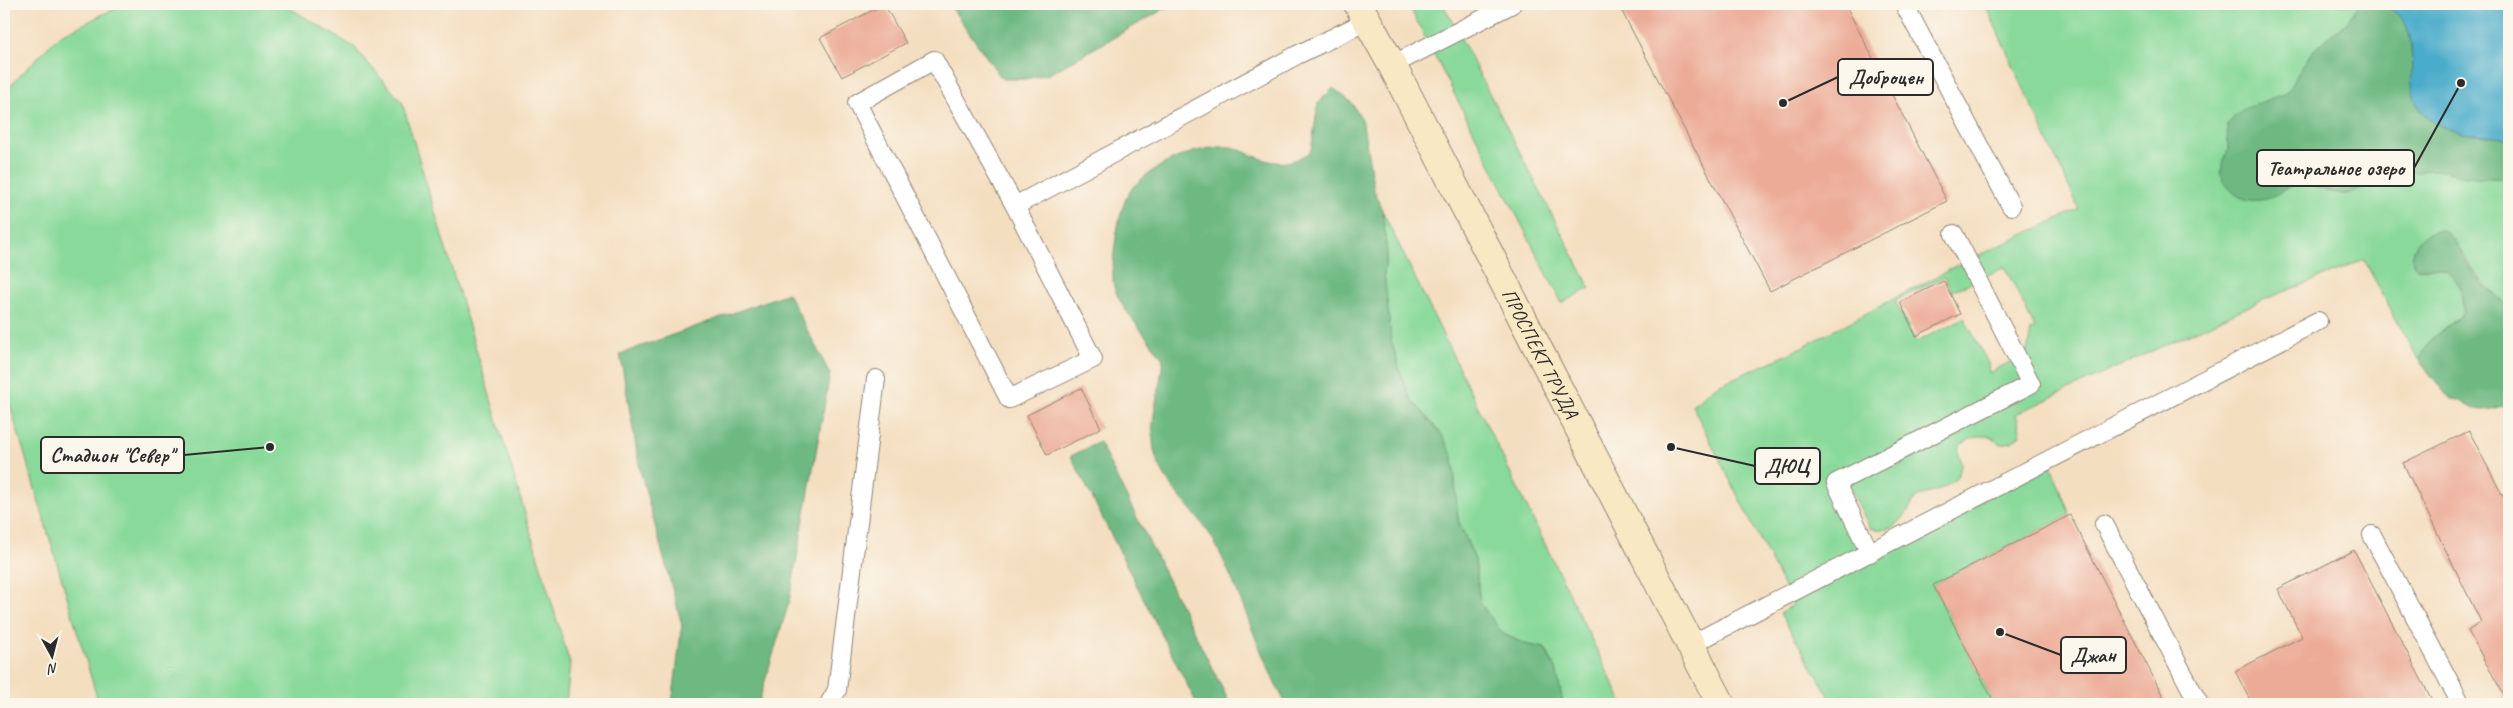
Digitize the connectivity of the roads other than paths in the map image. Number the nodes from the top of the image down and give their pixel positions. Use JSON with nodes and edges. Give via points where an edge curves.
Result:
{"nodes":[{"id":1,"x":1512,"y":4,"type":"edge"},
{"id":2,"x":1904,"y":4,"type":"edge"},
{"id":3,"x":1362,"y":12,"type":"edge"},
{"id":4,"x":1392,"y":65,"type":"junction"},
{"id":5,"x":1015,"y":206,"type":"junction"},
{"id":6,"x":2011,"y":206,"type":"dead end"},
{"id":7,"x":1954,"y":234,"type":"dead end"},
{"id":8,"x":2318,"y":321,"type":"dead end"},
{"id":9,"x":876,"y":379,"type":"dead end"},
{"id":10,"x":2104,"y":524,"type":"dead end"},
{"id":11,"x":2372,"y":535,"type":"dead end"},
{"id":12,"x":1870,"y":553,"type":"junction"},
{"id":13,"x":1690,"y":645,"type":"junction"},
{"id":14,"x":828,"y":704,"type":"edge"},
{"id":15,"x":1721,"y":704,"type":"edge"},
{"id":16,"x":2199,"y":704,"type":"edge"},
{"id":17,"x":2461,"y":704,"type":"edge"}],
"edges":[{"from":1,"to":4,"type":"lane"},
{"from":2,"to":6,"type":"lane"},
{"from":3,"to":4,"type":"main road","name":"ПРОСПЕКТ ТРУДА"},
{"from":3,"to":5,"type":"lane","via":[[1298,55]]},
{"from":4,"to":13,"type":"main road","name":"ПРОСПЕКТ ТРУДА"},
{"from":5,"to":5,"type":"lane","via":[[934,60],[857,102],[1010,399],[1093,359]]},
{"from":7,"to":12,"type":"lane","via":[[2031,384],[1836,483]]},
{"from":8,"to":12,"type":"lane"},
{"from":9,"to":14,"type":"lane","via":[[837,690]]},
{"from":10,"to":16,"type":"lane"},
{"from":11,"to":17,"type":"lane"},
{"from":12,"to":13,"type":"lane"},
{"from":13,"to":15,"type":"main road","name":"ПРОСПЕКТ ТРУДА"}]}
